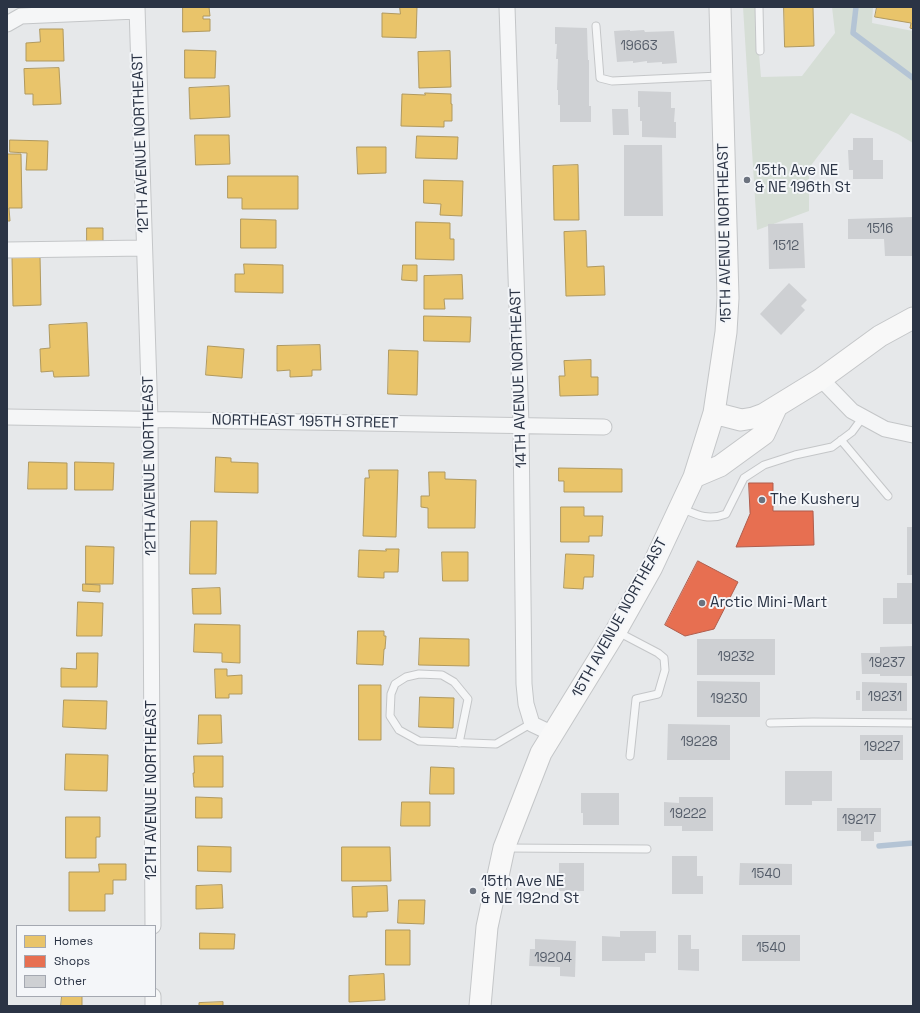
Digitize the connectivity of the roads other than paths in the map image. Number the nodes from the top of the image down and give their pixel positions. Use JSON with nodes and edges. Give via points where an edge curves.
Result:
{"nodes":[{"id":1,"x":506,"y":7,"type":"edge"},
{"id":2,"x":720,"y":7,"type":"edge"},
{"id":3,"x":759,"y":7,"type":"edge"},
{"id":4,"x":137,"y":9,"type":"edge"},
{"id":5,"x":7,"y":24,"type":"edge"},
{"id":6,"x":596,"y":26,"type":"dead end"},
{"id":7,"x":760,"y":51,"type":"dead end"},
{"id":8,"x":722,"y":76,"type":"junction"},
{"id":9,"x":144,"y":248,"type":"junction"},
{"id":10,"x":7,"y":250,"type":"edge"},
{"id":11,"x":913,"y":318,"type":"edge"},
{"id":12,"x":821,"y":379,"type":"junction"},
{"id":13,"x":777,"y":406,"type":"junction"},
{"id":14,"x":714,"y":413,"type":"junction"},
{"id":15,"x":7,"y":417,"type":"edge"},
{"id":16,"x":863,"y":417,"type":"junction"},
{"id":17,"x":150,"y":419,"type":"junction"},
{"id":18,"x":521,"y":425,"type":"junction"},
{"id":19,"x":604,"y":427,"type":"dead end"},
{"id":20,"x":913,"y":436,"type":"edge"},
{"id":21,"x":842,"y":440,"type":"junction"},
{"id":22,"x":694,"y":477,"type":"junction"},
{"id":23,"x":888,"y":496,"type":"dead end"},
{"id":24,"x":679,"y":507,"type":"junction"},
{"id":25,"x":616,"y":631,"type":"junction"},
{"id":26,"x":532,"y":723,"type":"junction"},
{"id":27,"x":770,"y":723,"type":"dead end"},
{"id":28,"x":913,"y":723,"type":"edge"},
{"id":29,"x":553,"y":734,"type":"junction"},
{"id":30,"x":459,"y":743,"type":"junction"},
{"id":31,"x":630,"y":756,"type":"dead end"},
{"id":32,"x":504,"y":848,"type":"junction"},
{"id":33,"x":647,"y":849,"type":"dead end"},
{"id":34,"x":153,"y":925,"type":"edge"},
{"id":35,"x":480,"y":1006,"type":"edge"}],
"edges":[{"from":1,"to":18,"type":"street","name":"14TH AVENUE NORTHEAST"},
{"from":2,"to":8,"type":"main road","name":"15TH AVENUE NORTHEAST"},
{"from":3,"to":7,"type":"lane"},
{"from":4,"to":5,"type":"street","via":[[21,16]]},
{"from":4,"to":9,"type":"street","name":"12TH AVENUE NORTHEAST"},
{"from":6,"to":8,"type":"lane","via":[[600,78],[612,81]]},
{"from":8,"to":14,"type":"main road","name":"15TH AVENUE NORTHEAST","via":[[728,298],[726,332]]},
{"from":9,"to":10,"type":"street"},
{"from":9,"to":17,"type":"street","name":"12TH AVENUE NORTHEAST"},
{"from":11,"to":12,"type":"main road","via":[[880,336]]},
{"from":12,"to":13,"type":"main road"},
{"from":12,"to":16,"type":"street","via":[[852,411]]},
{"from":13,"to":14,"type":"main road","via":[[764,414],[741,420]]},
{"from":13,"to":22,"type":"main road","via":[[764,434],[720,466]]},
{"from":14,"to":22,"type":"main road","name":"15TH AVENUE NORTHEAST"},
{"from":15,"to":17,"type":"street","name":"NORTHEAST 195TH STREET"},
{"from":16,"to":20,"type":"street","via":[[884,429]]},
{"from":16,"to":21,"type":"lane"},
{"from":17,"to":18,"type":"street","name":"NORTHEAST 195TH STREET"},
{"from":17,"to":34,"type":"street","name":"12TH AVENUE NORTHEAST"},
{"from":18,"to":19,"type":"street","name":"NORTHEAST 195TH STREET"},
{"from":18,"to":26,"type":"street","name":"14TH AVENUE NORTHEAST","via":[[524,684],[526,704]]},
{"from":21,"to":23,"type":"lane"},
{"from":21,"to":24,"type":"lane","via":[[832,447],[764,465],[744,478],[726,514],[702,517]]},
{"from":22,"to":24,"type":"main road","name":"15TH AVENUE NORTHEAST"},
{"from":24,"to":25,"type":"main road","name":"15TH AVENUE NORTHEAST","via":[[652,567]]},
{"from":25,"to":29,"type":"main road","name":"15TH AVENUE NORTHEAST"},
{"from":25,"to":31,"type":"lane","via":[[664,658],[665,670],[658,694],[636,699]]},
{"from":26,"to":29,"type":"street"},
{"from":26,"to":30,"type":"lane","via":[[496,744]]},
{"from":27,"to":28,"type":"lane"},
{"from":29,"to":32,"type":"main road","name":"15TH AVENUE NORTHEAST","via":[[541,754]]},
{"from":30,"to":30,"type":"lane","via":[[420,741],[399,730],[390,716],[391,694],[395,684],[406,677],[420,674],[442,675],[454,682],[468,699]]},
{"from":32,"to":33,"type":"lane"},
{"from":32,"to":35,"type":"main road","name":"15TH AVENUE NORTHEAST","via":[[487,927]]}]}
